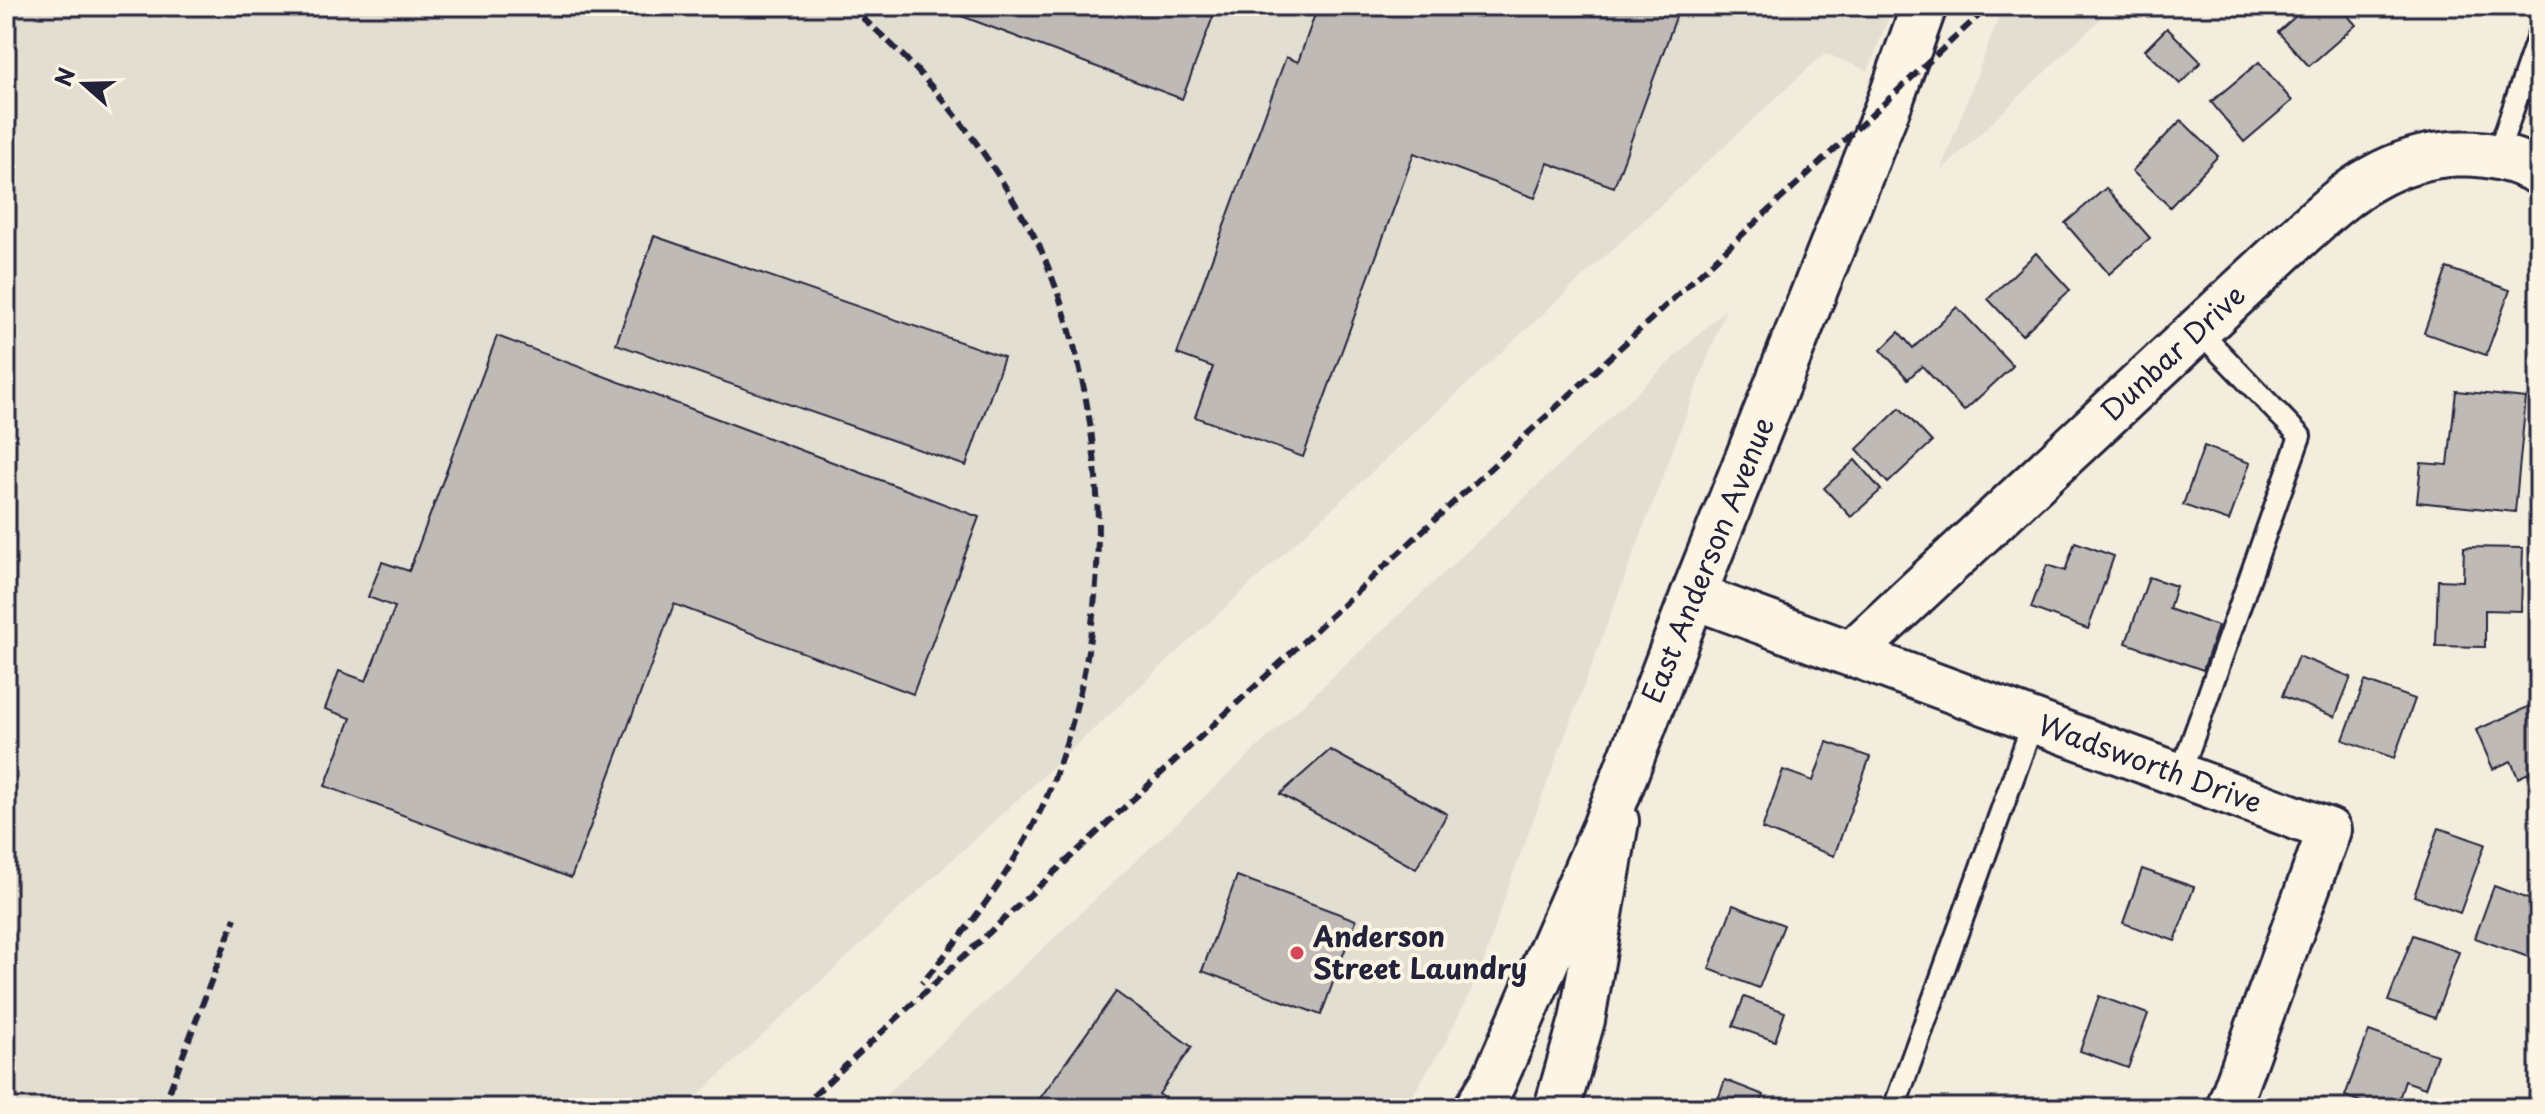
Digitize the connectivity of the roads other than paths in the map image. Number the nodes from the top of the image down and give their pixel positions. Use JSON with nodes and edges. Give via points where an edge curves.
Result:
{"nodes":[{"id":1,"x":1924,"y":6,"type":"edge"},
{"id":2,"x":2539,"y":33,"type":"edge"},
{"id":3,"x":2497,"y":156,"type":"junction"},
{"id":4,"x":2539,"y":172,"type":"edge"},
{"id":5,"x":2198,"y":330,"type":"junction"},
{"id":6,"x":1693,"y":596,"type":"junction"},
{"id":7,"x":1851,"y":654,"type":"junction"},
{"id":8,"x":2034,"y":720,"type":"junction"},
{"id":9,"x":1624,"y":775,"type":"junction"},
{"id":10,"x":2180,"y":775,"type":"junction"},
{"id":11,"x":1477,"y":1108,"type":"edge"},
{"id":12,"x":1557,"y":1108,"type":"edge"},
{"id":13,"x":1894,"y":1108,"type":"edge"},
{"id":14,"x":2228,"y":1108,"type":"edge"}],
"edges":[{"from":1,"to":6,"type":"street","name":"East Anderson Avenue"},
{"from":2,"to":3,"type":"lane"},
{"from":3,"to":4,"type":"street","name":"Dunbar Drive"},
{"from":3,"to":5,"type":"street","name":"Dunbar Drive","via":[[2458,152],[2410,160],[2372,178],[2333,206]]},
{"from":5,"to":7,"type":"street","name":"Dunbar Drive"},
{"from":5,"to":10,"type":"lane","via":[[2300,436]]},
{"from":6,"to":7,"type":"street","name":"Wadsworth Drive"},
{"from":6,"to":9,"type":"street","name":"East Anderson Avenue"},
{"from":7,"to":8,"type":"street","name":"Wadsworth Drive"},
{"from":8,"to":10,"type":"street","name":"Wadsworth Drive"},
{"from":8,"to":13,"type":"lane"},
{"from":9,"to":11,"type":"street","name":"East Anderson Avenue","via":[[1493,1083]]},
{"from":9,"to":12,"type":"street","via":[[1582,1020]]},
{"from":10,"to":14,"type":"street","name":"Wadsworth Drive","via":[[2329,830]]}]}
